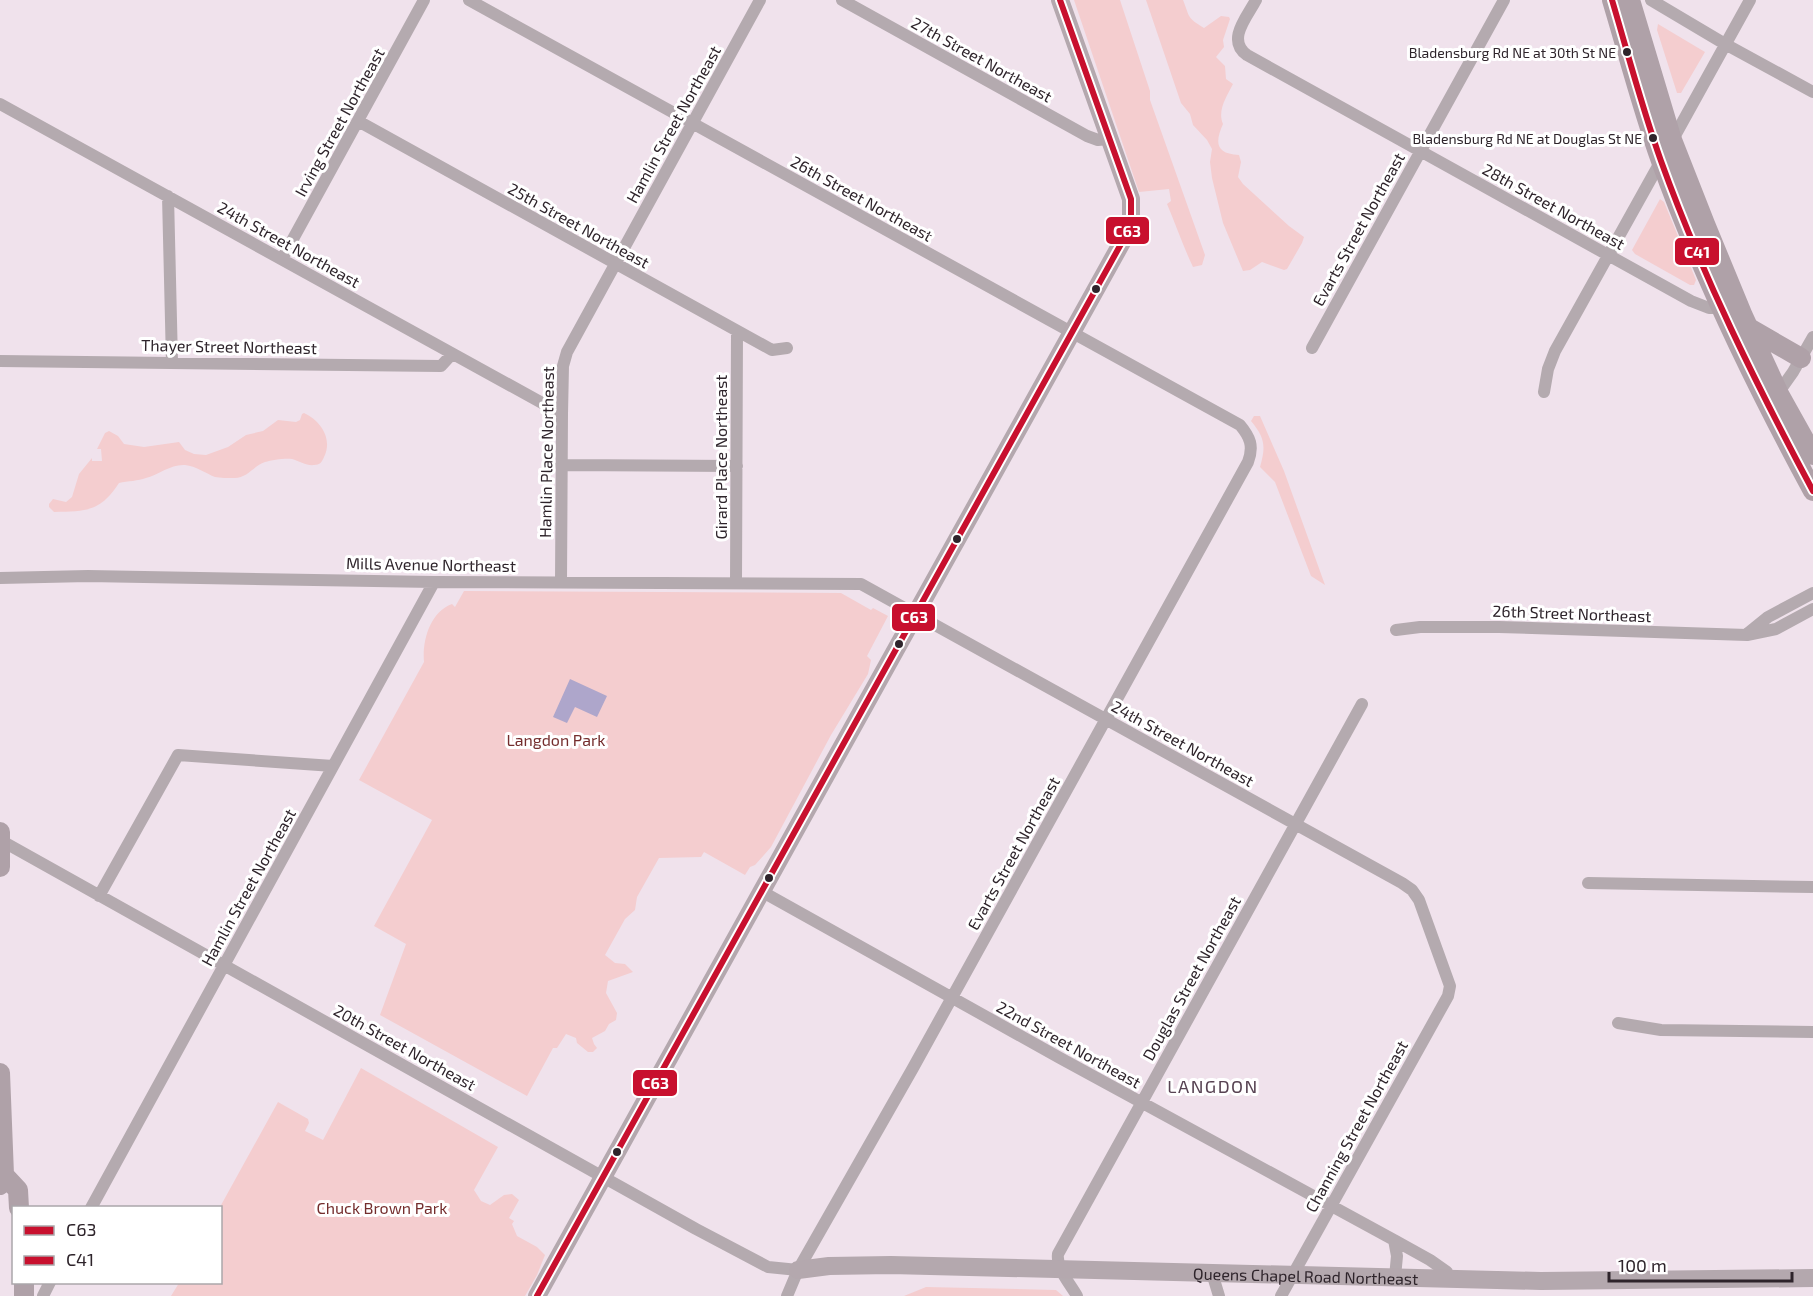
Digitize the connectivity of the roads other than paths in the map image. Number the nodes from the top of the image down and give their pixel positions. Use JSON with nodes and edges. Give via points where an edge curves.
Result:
{"nodes":[{"id":1,"x":424,"y":0,"type":"edge"},
{"id":2,"x":469,"y":0,"type":"edge"},
{"id":3,"x":760,"y":0,"type":"edge"},
{"id":4,"x":842,"y":0,"type":"edge"},
{"id":5,"x":1060,"y":0,"type":"edge"},
{"id":6,"x":1256,"y":0,"type":"edge"},
{"id":7,"x":1504,"y":0,"type":"edge"},
{"id":8,"x":1612,"y":0,"type":"edge"},
{"id":9,"x":1630,"y":0,"type":"edge"},
{"id":10,"x":1651,"y":0,"type":"edge"},
{"id":11,"x":1750,"y":0,"type":"edge"},
{"id":12,"x":1725,"y":44,"type":"junction"},
{"id":13,"x":1813,"y":92,"type":"edge"},
{"id":14,"x":0,"y":104,"type":"edge"},
{"id":15,"x":358,"y":121,"type":"junction"},
{"id":16,"x":692,"y":123,"type":"junction"},
{"id":17,"x":1108,"y":139,"type":"junction"},
{"id":18,"x":1672,"y":140,"type":"junction"},
{"id":19,"x":1420,"y":151,"type":"junction"},
{"id":20,"x":1661,"y":160,"type":"junction"},
{"id":21,"x":168,"y":196,"type":"junction"},
{"id":22,"x":1608,"y":255,"type":"junction"},
{"id":23,"x":282,"y":260,"type":"junction"},
{"id":24,"x":614,"y":264,"type":"junction"},
{"id":25,"x":1730,"y":307,"type":"junction"},
{"id":26,"x":1749,"y":328,"type":"junction"},
{"id":27,"x":737,"y":331,"type":"junction"},
{"id":28,"x":1071,"y":332,"type":"junction"},
{"id":29,"x":1813,"y":337,"type":"edge"},
{"id":30,"x":788,"y":348,"type":"dead end"},
{"id":31,"x":1312,"y":348,"type":"dead end"},
{"id":32,"x":452,"y":354,"type":"junction"},
{"id":33,"x":1801,"y":358,"type":"junction"},
{"id":34,"x":0,"y":361,"type":"edge"},
{"id":35,"x":172,"y":362,"type":"junction"},
{"id":36,"x":1544,"y":392,"type":"dead end"},
{"id":37,"x":1772,"y":398,"type":"junction"},
{"id":38,"x":562,"y":414,"type":"junction"},
{"id":39,"x":1239,"y":425,"type":"joint"},
{"id":40,"x":1813,"y":455,"type":"edge"},
{"id":41,"x":561,"y":465,"type":"junction"},
{"id":42,"x":736,"y":466,"type":"junction"},
{"id":43,"x":1813,"y":490,"type":"edge"},
{"id":44,"x":0,"y":578,"type":"edge"},
{"id":45,"x":434,"y":582,"type":"junction"},
{"id":46,"x":561,"y":582,"type":"junction"},
{"id":47,"x":736,"y":583,"type":"junction"},
{"id":48,"x":861,"y":584,"type":"joint"},
{"id":49,"x":1813,"y":593,"type":"edge"},
{"id":50,"x":1813,"y":609,"type":"edge"},
{"id":51,"x":915,"y":614,"type":"junction"},
{"id":52,"x":1396,"y":630,"type":"dead end"},
{"id":53,"x":1746,"y":635,"type":"junction"},
{"id":54,"x":1362,"y":704,"type":"dead end"},
{"id":55,"x":1106,"y":719,"type":"junction"},
{"id":56,"x":333,"y":766,"type":"junction"},
{"id":57,"x":1295,"y":824,"type":"junction"},
{"id":58,"x":0,"y":837,"type":"edge"},
{"id":59,"x":0,"y":867,"type":"edge"},
{"id":60,"x":1588,"y":883,"type":"dead end"},
{"id":61,"x":1813,"y":887,"type":"edge"},
{"id":62,"x":761,"y":891,"type":"junction"},
{"id":63,"x":99,"y":896,"type":"junction"},
{"id":64,"x":223,"y":966,"type":"junction"},
{"id":65,"x":1445,"y":970,"type":"joint"},
{"id":66,"x":952,"y":998,"type":"junction"},
{"id":67,"x":1618,"y":1023,"type":"dead end"},
{"id":68,"x":1813,"y":1032,"type":"edge"},
{"id":69,"x":0,"y":1073,"type":"edge"},
{"id":70,"x":1141,"y":1102,"type":"junction"},
{"id":71,"x":603,"y":1176,"type":"junction"},
{"id":72,"x":1,"y":1179,"type":"edge"},
{"id":73,"x":19,"y":1206,"type":"edge"},
{"id":74,"x":92,"y":1206,"type":"edge"},
{"id":75,"x":1329,"y":1207,"type":"junction"},
{"id":76,"x":1394,"y":1240,"type":"junction"},
{"id":77,"x":798,"y":1270,"type":"junction"},
{"id":78,"x":1061,"y":1270,"type":"junction"},
{"id":79,"x":1447,"y":1272,"type":"dead end"},
{"id":80,"x":1212,"y":1273,"type":"junction"},
{"id":81,"x":1292,"y":1275,"type":"junction"},
{"id":82,"x":1395,"y":1277,"type":"junction"},
{"id":83,"x":1813,"y":1278,"type":"edge"},
{"id":84,"x":537,"y":1296,"type":"edge"},
{"id":85,"x":787,"y":1296,"type":"edge"},
{"id":86,"x":1077,"y":1296,"type":"edge"},
{"id":87,"x":1219,"y":1296,"type":"edge"},
{"id":88,"x":1281,"y":1296,"type":"edge"}],
"edges":[{"from":1,"to":15,"type":"street","name":"Irving Street Northeast"},
{"from":2,"to":16,"type":"street","name":"26th Street Northeast"},
{"from":3,"to":16,"type":"street","name":"Hamlin Street Northeast"},
{"from":4,"to":17,"type":"street","name":"27th Street Northeast","via":[[1087,136]]},
{"from":5,"to":17,"type":"street"},
{"from":6,"to":19,"type":"street","name":"28th Street Northeast","via":[[1239,30],[1240,49]]},
{"from":7,"to":19,"type":"street","name":"Evarts Street Northeast"},
{"from":8,"to":20,"type":"main road"},
{"from":9,"to":18,"type":"main road"},
{"from":10,"to":12,"type":"street"},
{"from":11,"to":12,"type":"street"},
{"from":12,"to":13,"type":"street"},
{"from":12,"to":18,"type":"street"},
{"from":14,"to":21,"type":"street","name":"24th Street Northeast"},
{"from":15,"to":23,"type":"street","name":"Irving Street Northeast"},
{"from":15,"to":24,"type":"street","name":"25th Street Northeast"},
{"from":16,"to":24,"type":"street","name":"Hamlin Street Northeast"},
{"from":16,"to":28,"type":"street","name":"26th Street Northeast"},
{"from":17,"to":28,"type":"street","via":[[1131,199],[1131,220]]},
{"from":18,"to":20,"type":"street"},
{"from":18,"to":25,"type":"main road"},
{"from":19,"to":22,"type":"street","name":"28th Street Northeast"},
{"from":19,"to":31,"type":"street","name":"Evarts Street Northeast"},
{"from":20,"to":22,"type":"street"},
{"from":20,"to":25,"type":"main road"},
{"from":21,"to":23,"type":"street","name":"24th Street Northeast"},
{"from":21,"to":35,"type":"street"},
{"from":22,"to":25,"type":"street","name":"28th Street Northeast","via":[[1697,304]]},
{"from":22,"to":36,"type":"street","via":[[1555,351]]},
{"from":23,"to":32,"type":"street","name":"24th Street Northeast"},
{"from":24,"to":27,"type":"street","name":"25th Street Northeast"},
{"from":24,"to":38,"type":"street","name":"Hamlin Place Northeast","via":[[567,352]]},
{"from":25,"to":26,"type":"main road"},
{"from":25,"to":37,"type":"main road"},
{"from":26,"to":33,"type":"main road"},
{"from":26,"to":37,"type":"main road"},
{"from":27,"to":30,"type":"street","name":"25th Street Northeast","via":[[772,350]]},
{"from":27,"to":42,"type":"street","name":"Girard Place Northeast"},
{"from":28,"to":39,"type":"street","name":"26th Street Northeast"},
{"from":28,"to":51,"type":"street"},
{"from":29,"to":33,"type":"street"},
{"from":32,"to":35,"type":"street","name":"Thayer Street Northeast","via":[[441,366]]},
{"from":32,"to":38,"type":"street","name":"24th Street Northeast"},
{"from":33,"to":37,"type":"street"},
{"from":34,"to":35,"type":"street","name":"Thayer Street Northeast"},
{"from":37,"to":40,"type":"main road"},
{"from":37,"to":43,"type":"main road"},
{"from":38,"to":41,"type":"street","name":"Hamlin Place Northeast"},
{"from":39,"to":55,"type":"street","name":"Evarts Street Northeast","via":[[1252,445],[1250,458]]},
{"from":41,"to":42,"type":"street"},
{"from":41,"to":46,"type":"street","name":"Hamlin Place Northeast"},
{"from":42,"to":47,"type":"street","name":"Girard Place Northeast"},
{"from":44,"to":45,"type":"street","name":"Mills Avenue Northeast"},
{"from":45,"to":46,"type":"street","name":"Mills Avenue Northeast"},
{"from":45,"to":56,"type":"street","name":"Hamlin Street Northeast"},
{"from":46,"to":47,"type":"street","name":"Mills Avenue Northeast"},
{"from":47,"to":48,"type":"street","name":"Mills Avenue Northeast"},
{"from":48,"to":51,"type":"street","name":"24th Street Northeast"},
{"from":49,"to":53,"type":"street","via":[[1768,617]]},
{"from":50,"to":53,"type":"street","name":"26th Street Northeast","via":[[1776,629]]},
{"from":51,"to":55,"type":"street","name":"24th Street Northeast"},
{"from":51,"to":62,"type":"street"},
{"from":52,"to":53,"type":"street","name":"26th Street Northeast","via":[[1498,627]]},
{"from":54,"to":57,"type":"street","name":"Douglas Street Northeast"},
{"from":55,"to":57,"type":"street","name":"24th Street Northeast"},
{"from":55,"to":66,"type":"street","name":"Evarts Street Northeast"},
{"from":56,"to":63,"type":"street","via":[[178,755]]},
{"from":56,"to":64,"type":"street","name":"Hamlin Street Northeast"},
{"from":57,"to":65,"type":"street","name":"24th Street Northeast","via":[[1412,890]]},
{"from":57,"to":70,"type":"street","name":"Douglas Street Northeast"},
{"from":58,"to":59,"type":"main road"},
{"from":58,"to":63,"type":"street","name":"20th Street Northeast"},
{"from":60,"to":61,"type":"street"},
{"from":62,"to":66,"type":"street","name":"22nd Street Northeast"},
{"from":62,"to":71,"type":"street"},
{"from":63,"to":64,"type":"street","name":"20th Street Northeast"},
{"from":64,"to":71,"type":"street","name":"20th Street Northeast"},
{"from":64,"to":74,"type":"street","name":"Hamlin Street Northeast"},
{"from":65,"to":75,"type":"street","name":"Channing Street Northeast","via":[[1450,986],[1448,996]]},
{"from":66,"to":70,"type":"street","name":"22nd Street Northeast"},
{"from":66,"to":77,"type":"street","name":"Evarts Street Northeast"},
{"from":67,"to":68,"type":"street","via":[[1662,1030]]},
{"from":69,"to":72,"type":"main road"},
{"from":70,"to":75,"type":"street","name":"22nd Street Northeast"},
{"from":70,"to":78,"type":"street","name":"Douglas Street Northeast","via":[[1058,1254]]},
{"from":71,"to":77,"type":"street","name":"20th Street Northeast","via":[[768,1267]]},
{"from":71,"to":84,"type":"street"},
{"from":72,"to":73,"type":"main road","via":[[18,1190]]},
{"from":75,"to":76,"type":"street","name":"22nd Street Northeast"},
{"from":75,"to":81,"type":"street","name":"Channing Street Northeast"},
{"from":76,"to":79,"type":"street","name":"22nd Street Northeast"},
{"from":76,"to":82,"type":"street"},
{"from":77,"to":78,"type":"street","name":"Queens Chapel Road Northeast","via":[[881,1266]]},
{"from":77,"to":85,"type":"street","name":"Evarts Street Northeast"},
{"from":78,"to":80,"type":"street","name":"Queens Chapel Road Northeast"},
{"from":78,"to":86,"type":"street"},
{"from":80,"to":81,"type":"street","name":"Queens Chapel Road Northeast"},
{"from":80,"to":87,"type":"street"},
{"from":81,"to":82,"type":"street","name":"Queens Chapel Road Northeast"},
{"from":81,"to":88,"type":"street","name":"Channing Street Northeast"},
{"from":82,"to":83,"type":"street","name":"Queens Chapel Road Northeast","via":[[1541,1281]]}]}
